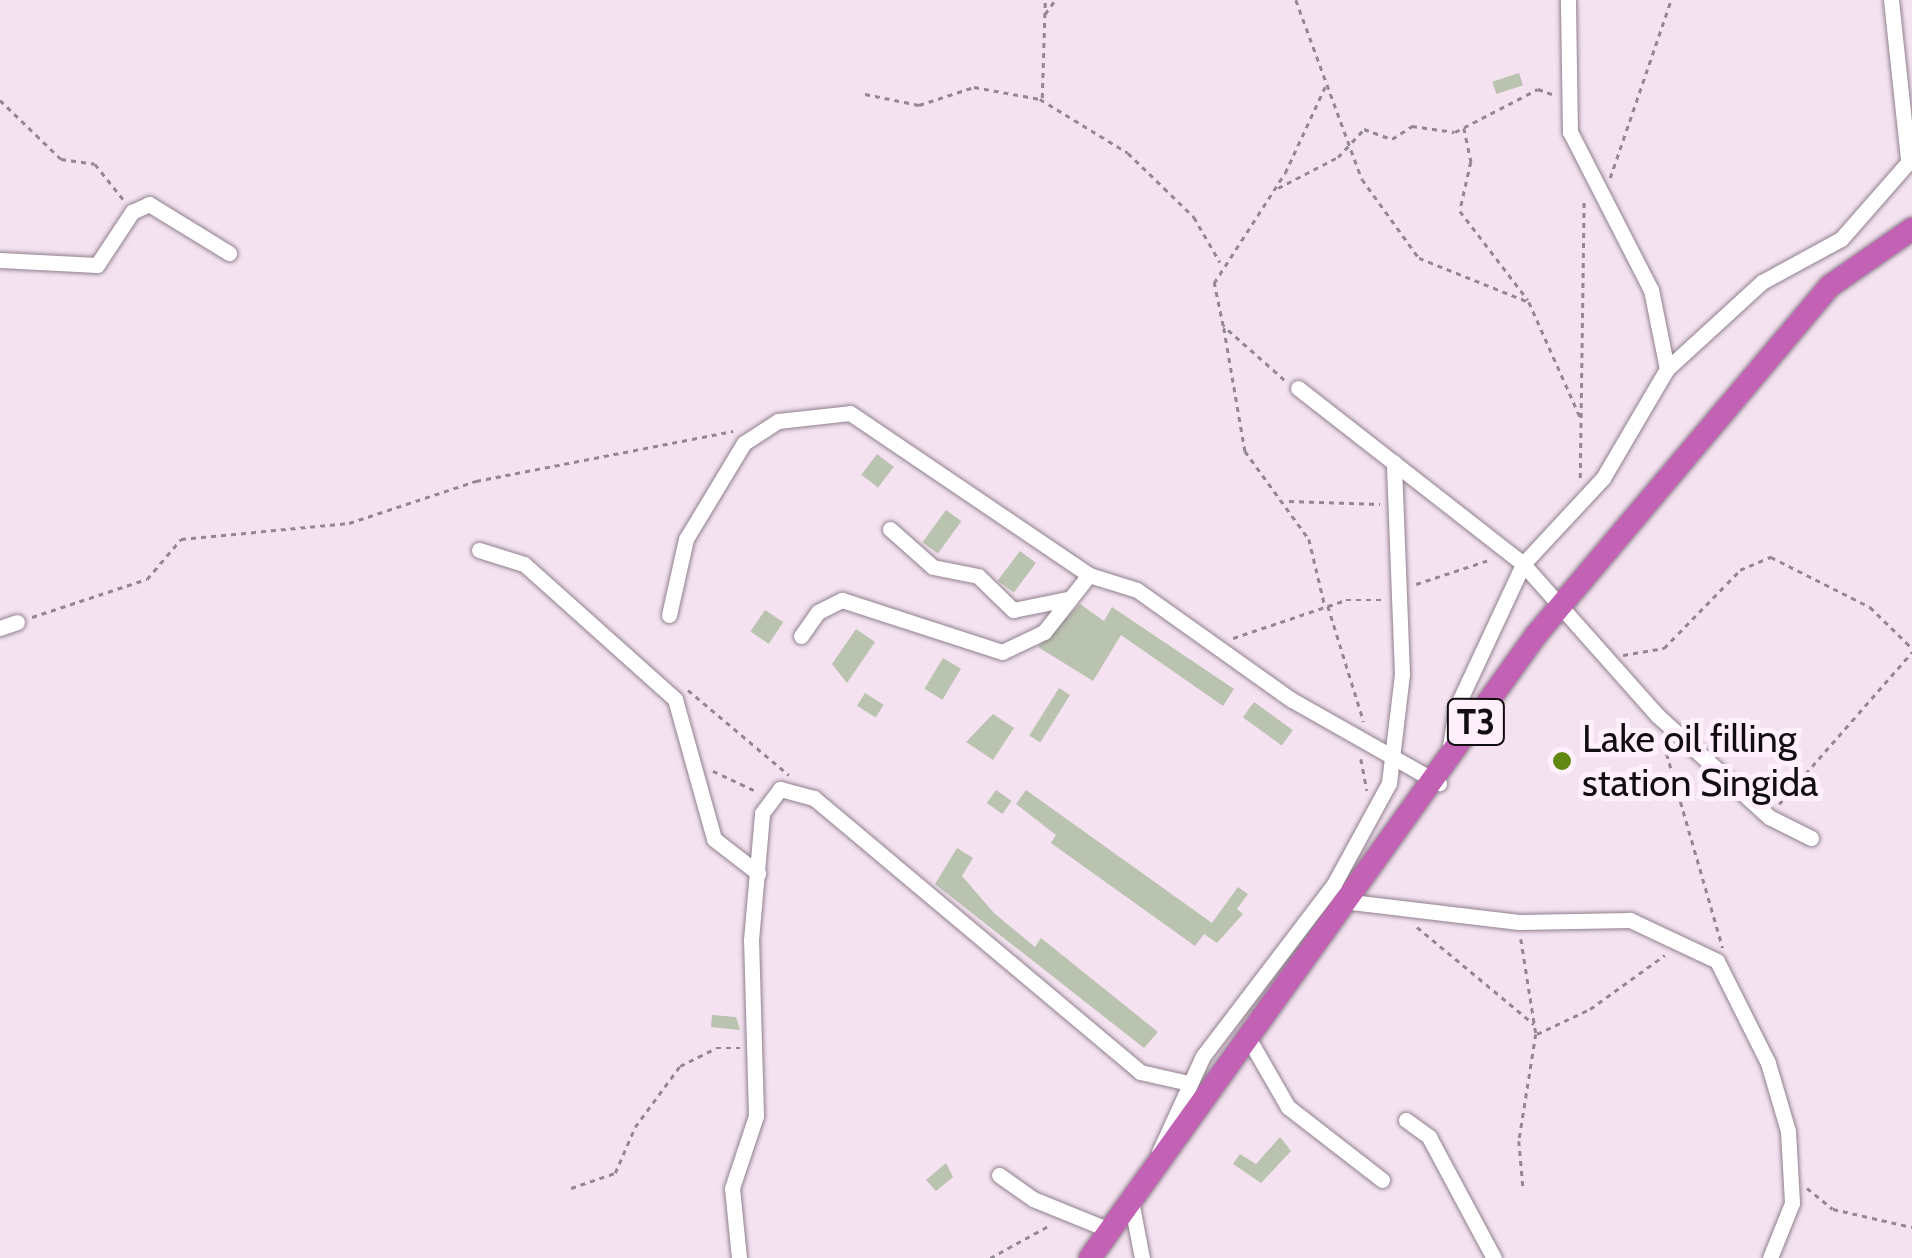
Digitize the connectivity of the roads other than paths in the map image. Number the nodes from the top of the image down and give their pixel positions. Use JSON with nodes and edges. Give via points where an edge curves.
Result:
{"nodes":[{"id":1,"x":1568,"y":0,"type":"edge"},
{"id":2,"x":1891,"y":0,"type":"edge"},
{"id":3,"x":1910,"y":159,"type":"edge"},
{"id":4,"x":1912,"y":230,"type":"edge"},
{"id":5,"x":230,"y":253,"type":"dead end"},
{"id":6,"x":0,"y":260,"type":"edge"},
{"id":7,"x":1666,"y":369,"type":"junction"},
{"id":8,"x":1298,"y":388,"type":"road end"},
{"id":9,"x":1394,"y":462,"type":"junction"},
{"id":10,"x":890,"y":529,"type":"dead end"},
{"id":11,"x":479,"y":550,"type":"dead end"},
{"id":12,"x":1523,"y":564,"type":"junction"},
{"id":13,"x":1089,"y":575,"type":"junction"},
{"id":14,"x":1067,"y":599,"type":"junction"},
{"id":15,"x":1556,"y":610,"type":"junction"},
{"id":16,"x":668,"y":616,"type":"dead end"},
{"id":17,"x":16,"y":622,"type":"road end"},
{"id":18,"x":0,"y":628,"type":"edge"},
{"id":19,"x":801,"y":636,"type":"dead end"},
{"id":20,"x":1395,"y":761,"type":"junction"},
{"id":21,"x":1444,"y":772,"type":"junction"},
{"id":22,"x":1811,"y":838,"type":"dead end"},
{"id":23,"x":758,"y":873,"type":"junction"},
{"id":24,"x":1350,"y":902,"type":"junction"},
{"id":25,"x":1250,"y":1041,"type":"junction"},
{"id":26,"x":1189,"y":1084,"type":"junction"},
{"id":27,"x":1406,"y":1120,"type":"dead end"},
{"id":28,"x":1157,"y":1171,"type":"junction"},
{"id":29,"x":999,"y":1175,"type":"dead end"},
{"id":30,"x":1382,"y":1180,"type":"dead end"},
{"id":31,"x":1132,"y":1206,"type":"junction"},
{"id":32,"x":1112,"y":1231,"type":"junction"},
{"id":33,"x":739,"y":1258,"type":"edge"},
{"id":34,"x":1090,"y":1258,"type":"edge"},
{"id":35,"x":1142,"y":1258,"type":"edge"},
{"id":36,"x":1494,"y":1258,"type":"edge"},
{"id":37,"x":1770,"y":1258,"type":"edge"}],
"edges":[{"from":1,"to":7,"type":"street","via":[[1570,132],[1598,202],[1651,290]]},
{"from":2,"to":3,"type":"street"},
{"from":3,"to":7,"type":"street","via":[[1842,239],[1762,282]]},
{"from":4,"to":15,"type":"highway","number":"T3","via":[[1830,286]]},
{"from":5,"to":6,"type":"street","via":[[194,240],[156,204],[132,212],[97,265]]},
{"from":7,"to":12,"type":"street","via":[[1586,499]]},
{"from":8,"to":9,"type":"street"},
{"from":9,"to":12,"type":"street"},
{"from":9,"to":20,"type":"street","via":[[1400,593]]},
{"from":10,"to":14,"type":"street","via":[[933,567],[978,576],[1013,610]]},
{"from":11,"to":23,"type":"street","via":[[524,564],[675,699],[714,840]]},
{"from":12,"to":15,"type":"street"},
{"from":12,"to":21,"type":"street","via":[[1456,708]]},
{"from":13,"to":14,"type":"street"},
{"from":13,"to":16,"type":"street","via":[[866,418],[837,412],[757,431],[686,538]]},
{"from":13,"to":20,"type":"street","via":[[1137,590]]},
{"from":14,"to":19,"type":"street","via":[[1036,639],[1002,652],[842,600],[818,612]]},
{"from":15,"to":21,"type":"highway","number":"T3"},
{"from":15,"to":22,"type":"street","via":[[1656,715],[1769,817]]},
{"from":17,"to":18,"type":"street"},
{"from":20,"to":21,"type":"street"},
{"from":20,"to":26,"type":"street","via":[[1376,815]]},
{"from":21,"to":24,"type":"highway","number":"T3"},
{"from":23,"to":26,"type":"street","via":[[771,792],[814,798],[1116,1054],[1140,1072]]},
{"from":23,"to":33,"type":"street","via":[[756,1116],[732,1188]]},
{"from":24,"to":25,"type":"highway","number":"T3"},
{"from":24,"to":37,"type":"street","via":[[1520,922],[1630,920],[1730,973],[1776,1086],[1792,1173]]},
{"from":25,"to":28,"type":"highway","number":"T3"},
{"from":25,"to":30,"type":"street","via":[[1288,1107]]},
{"from":26,"to":28,"type":"street"},
{"from":27,"to":36,"type":"street","via":[[1430,1137]]},
{"from":28,"to":31,"type":"highway","number":"T3"},
{"from":29,"to":32,"type":"street"},
{"from":31,"to":32,"type":"highway","number":"T3"},
{"from":31,"to":35,"type":"street"},
{"from":32,"to":34,"type":"highway","number":"T3"}]}
